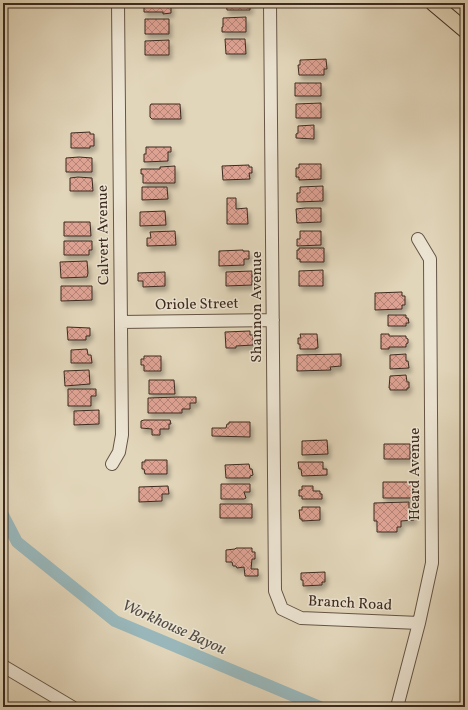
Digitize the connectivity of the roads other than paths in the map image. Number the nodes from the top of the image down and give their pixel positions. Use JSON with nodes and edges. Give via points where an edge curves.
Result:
{"nodes":[{"id":1,"x":118,"y":3,"type":"edge"},
{"id":2,"x":270,"y":3,"type":"edge"},
{"id":3,"x":433,"y":3,"type":"edge"},
{"id":4,"x":465,"y":30,"type":"edge"},
{"id":5,"x":418,"y":239,"type":"dead end"},
{"id":6,"x":273,"y":320,"type":"junction"},
{"id":7,"x":121,"y":322,"type":"junction"},
{"id":8,"x":112,"y":464,"type":"dead end"},
{"id":9,"x":282,"y":609,"type":"joint"},
{"id":10,"x":419,"y":623,"type":"junction"},
{"id":11,"x":3,"y":666,"type":"edge"},
{"id":12,"x":8,"y":672,"type":"edge"},
{"id":13,"x":72,"y":707,"type":"edge"},
{"id":14,"x":397,"y":707,"type":"edge"}],
"edges":[{"from":1,"to":7,"type":"street","name":"Calvert Avenue"},
{"from":2,"to":6,"type":"street","name":"Shannon Avenue"},
{"from":3,"to":4,"type":"main road"},
{"from":5,"to":10,"type":"street","name":"Heard Avenue","via":[[430,259],[432,554]]},
{"from":6,"to":7,"type":"street","name":"Oriole Street"},
{"from":6,"to":9,"type":"street","name":"Shannon Avenue","via":[[275,591]]},
{"from":7,"to":8,"type":"street","name":"Calvert Avenue","via":[[122,435],[119,452]]},
{"from":9,"to":10,"type":"street","name":"Branch Road","via":[[301,618]]},
{"from":10,"to":14,"type":"street","name":"Heard Avenue"},
{"from":11,"to":12,"type":"street"},
{"from":12,"to":13,"type":"street"}]}
